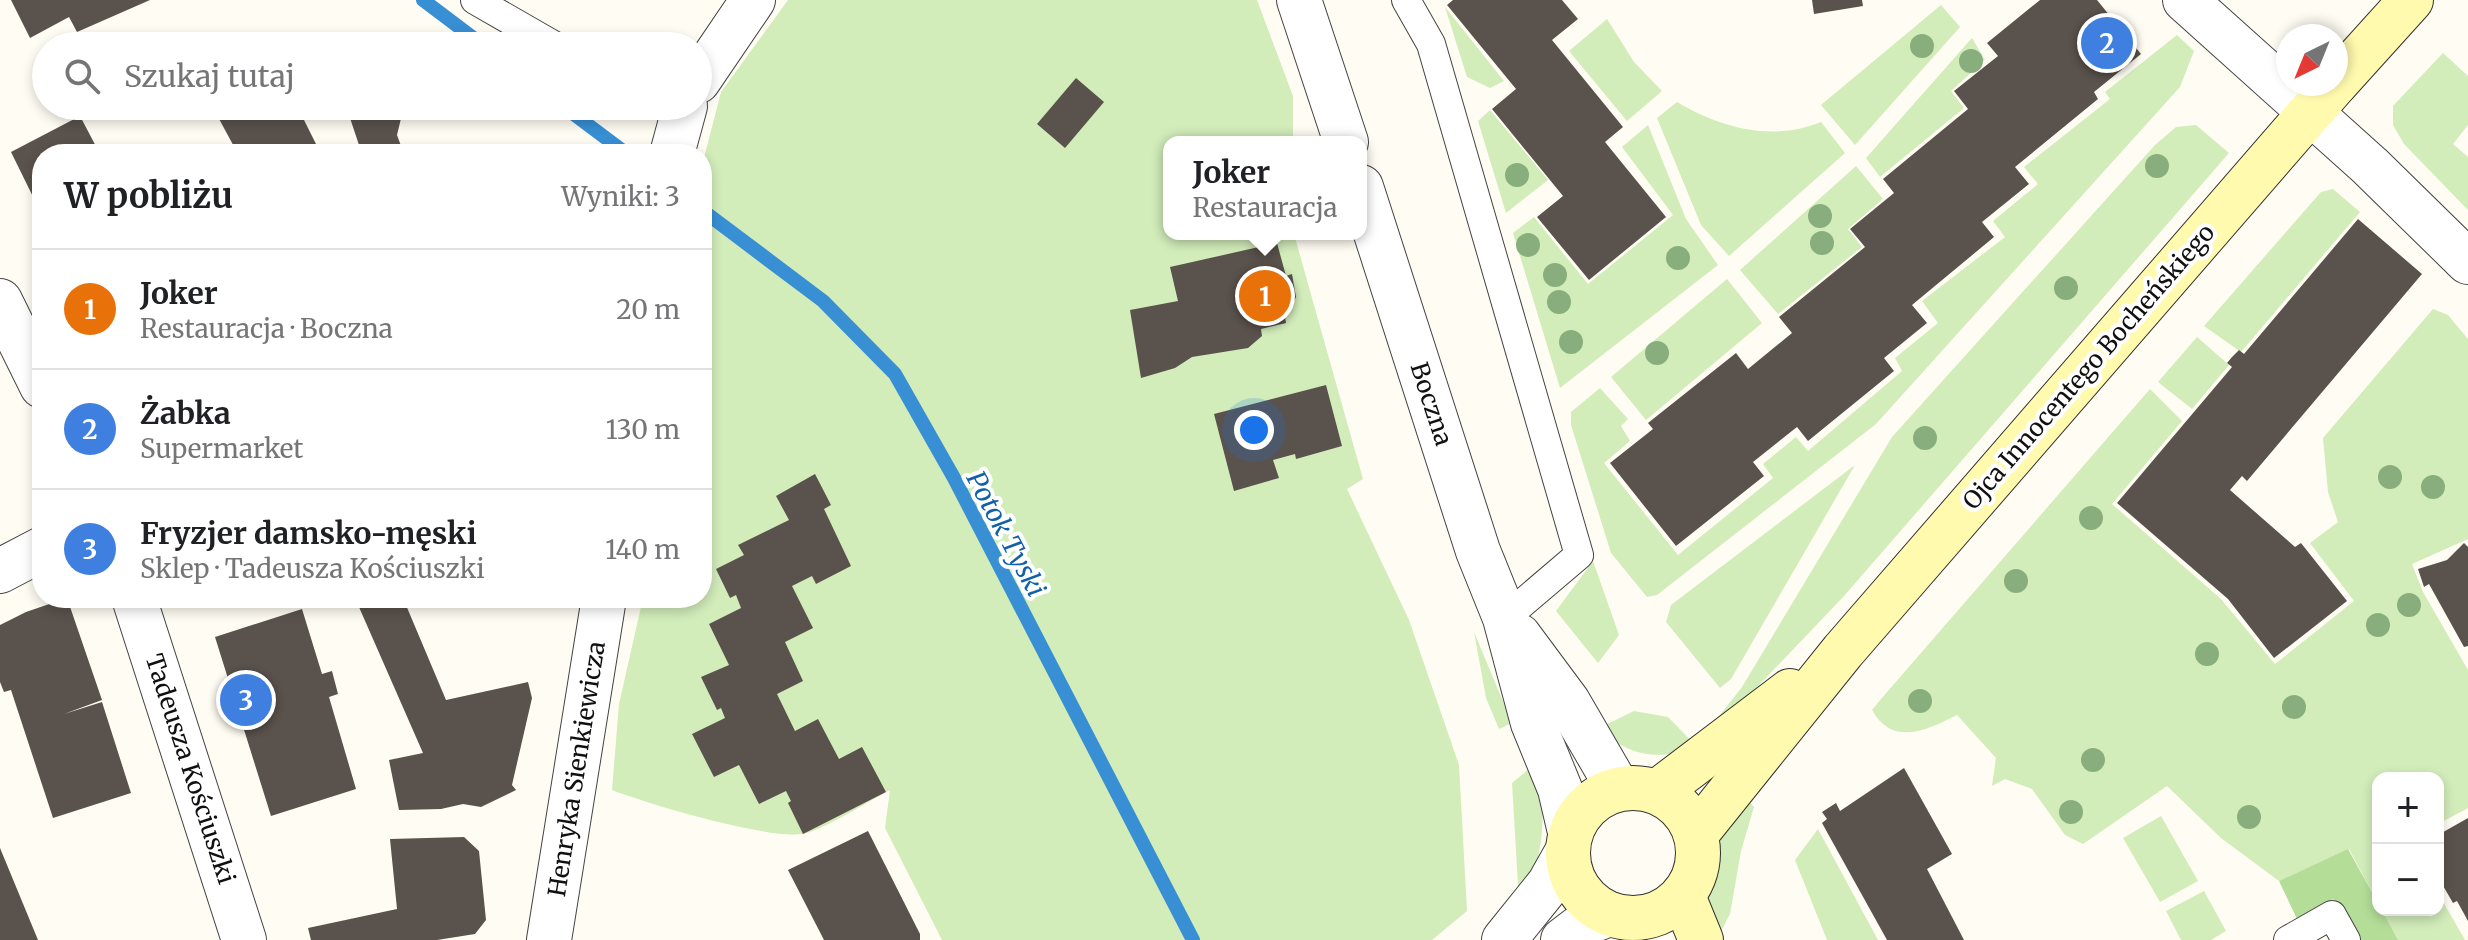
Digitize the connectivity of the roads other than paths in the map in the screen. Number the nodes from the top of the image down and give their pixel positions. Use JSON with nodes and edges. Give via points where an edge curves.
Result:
{"nodes":[{"id":1,"x":475,"y":0,"type":"edge"},
{"id":2,"x":753,"y":0,"type":"edge"},
{"id":3,"x":1299,"y":0,"type":"edge"},
{"id":4,"x":1406,"y":0,"type":"edge"},
{"id":5,"x":2185,"y":0,"type":"edge"},
{"id":6,"x":2411,"y":0,"type":"edge"},
{"id":7,"x":531,"y":32,"type":"edge"},
{"id":8,"x":712,"y":60,"type":"edge"},
{"id":9,"x":2276,"y":60,"type":"edge"},
{"id":10,"x":2348,"y":70,"type":"edge"},
{"id":11,"x":2324,"y":96,"type":"edge"},
{"id":12,"x":2329,"y":96,"type":"edge"},
{"id":13,"x":1344,"y":136,"type":"edge"},
{"id":14,"x":1367,"y":206,"type":"edge"},
{"id":15,"x":2468,"y":262,"type":"edge"},
{"id":16,"x":0,"y":301,"type":"edge"},
{"id":17,"x":32,"y":366,"type":"edge"},
{"id":18,"x":32,"y":554,"type":"edge"},
{"id":19,"x":0,"y":571,"type":"edge"},
{"id":20,"x":137,"y":608,"type":"edge"},
{"id":21,"x":602,"y":608,"type":"edge"},
{"id":22,"x":1505,"y":618,"type":"junction"},
{"id":23,"x":1843,"y":651,"type":"junction"},
{"id":24,"x":1638,"y":790,"type":"junction"},
{"id":25,"x":1696,"y":834,"type":"junction"},
{"id":26,"x":1569,"y":842,"type":"junction"},
{"id":27,"x":1683,"y":896,"type":"junction"},
{"id":28,"x":1629,"y":924,"type":"edge"},
{"id":29,"x":244,"y":940,"type":"edge"},
{"id":30,"x":549,"y":940,"type":"edge"},
{"id":31,"x":1504,"y":940,"type":"edge"},
{"id":32,"x":1563,"y":940,"type":"edge"},
{"id":33,"x":1701,"y":940,"type":"edge"},
{"id":34,"x":2288,"y":940,"type":"edge"},
{"id":35,"x":2346,"y":940,"type":"edge"}],
"edges":[{"from":1,"to":7,"type":"lane"},
{"from":2,"to":8,"type":"street"},
{"from":3,"to":13,"type":"street"},
{"from":4,"to":22,"type":"lane","via":[[1431,44],[1579,555]]},
{"from":5,"to":9,"type":"street"},
{"from":6,"to":10,"type":"street","name":"Ojca Innocentego Bocheńskiego"},
{"from":11,"to":23,"type":"street","name":"Ojca Innocentego Bocheńskiego"},
{"from":12,"to":15,"type":"street","via":[[2370,166]]},
{"from":14,"to":22,"type":"street","name":"Boczna","via":[[1478,551]]},
{"from":16,"to":17,"type":"street"},
{"from":18,"to":19,"type":"street"},
{"from":20,"to":29,"type":"street","name":"Tadeusza Kościuszki"},
{"from":21,"to":30,"type":"street","name":"Henryka Sienkiewicza"},
{"from":22,"to":24,"type":"street","name":"Boczna"},
{"from":22,"to":26,"type":"street","name":"Boczna","via":[[1533,723],[1560,789]]},
{"from":23,"to":24,"type":"street","name":"Ojca Innocentego Bocheńskiego"},
{"from":23,"to":25,"type":"street","name":"Ojca Innocentego Bocheńskiego"},
{"from":24,"to":25,"type":"street","via":[[1674,801]]},
{"from":24,"to":26,"type":"street","via":[[1593,800]]},
{"from":25,"to":27,"type":"street","via":[[1699,857]]},
{"from":26,"to":28,"type":"street","via":[[1569,872],[1578,890],[1591,905]]},
{"from":26,"to":31,"type":"street","via":[[1549,884]]},
{"from":27,"to":28,"type":"street","via":[[1666,910]]},
{"from":27,"to":33,"type":"street"},
{"from":28,"to":32,"type":"street","via":[[1584,924]]},
{"from":34,"to":35,"type":"lane","via":[[2332,915]]}]}
